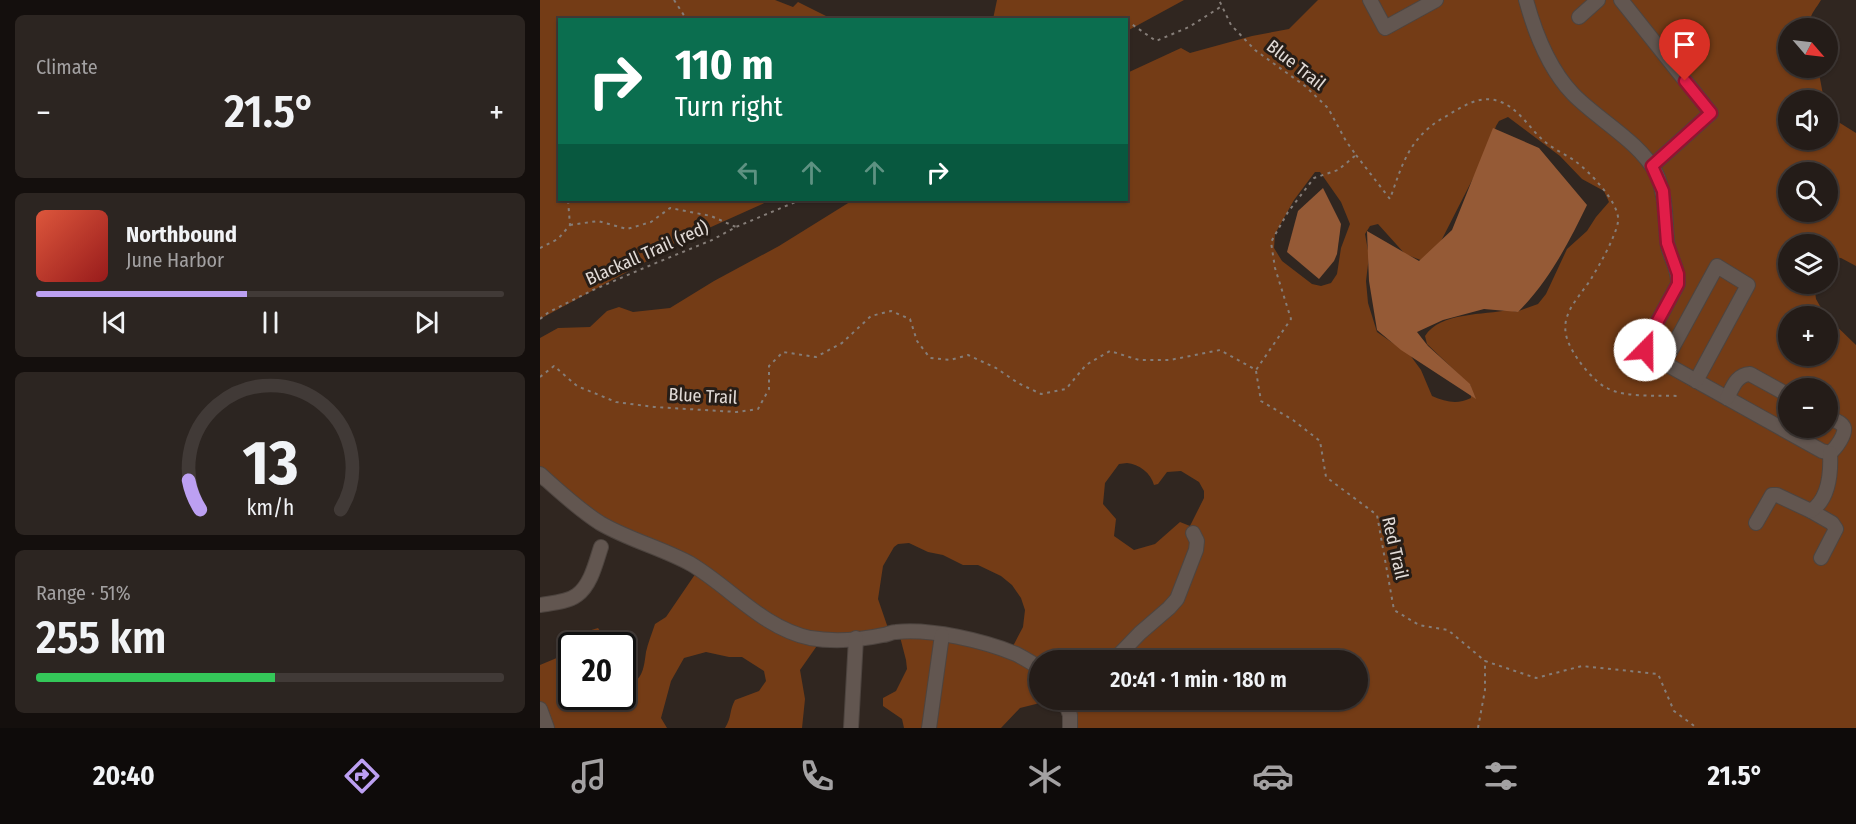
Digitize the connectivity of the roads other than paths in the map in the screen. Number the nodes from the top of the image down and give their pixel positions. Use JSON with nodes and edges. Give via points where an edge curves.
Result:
{"nodes":[{"id":1,"x":1370,"y":0,"type":"edge"},
{"id":2,"x":1436,"y":0,"type":"edge"},
{"id":3,"x":1526,"y":0,"type":"edge"},
{"id":4,"x":1598,"y":0,"type":"edge"},
{"id":5,"x":1621,"y":0,"type":"edge"},
{"id":6,"x":1579,"y":17,"type":"dead end"},
{"id":7,"x":1652,"y":166,"type":"junction"},
{"id":8,"x":1664,"y":363,"type":"junction"},
{"id":9,"x":1696,"y":381,"type":"junction"},
{"id":10,"x":1778,"y":389,"type":"edge"},
{"id":11,"x":1727,"y":398,"type":"junction"},
{"id":12,"x":1838,"y":422,"type":"edge"},
{"id":13,"x":1830,"y":453,"type":"junction"},
{"id":14,"x":540,"y":474,"type":"edge"},
{"id":15,"x":1811,"y":511,"type":"junction"},
{"id":16,"x":1756,"y":523,"type":"dead end"},
{"id":17,"x":1193,"y":533,"type":"dead end"},
{"id":18,"x":602,"y":547,"type":"dead end"},
{"id":19,"x":1821,"y":558,"type":"dead end"},
{"id":20,"x":540,"y":605,"type":"edge"},
{"id":21,"x":942,"y":635,"type":"junction"},
{"id":22,"x":856,"y":638,"type":"junction"},
{"id":23,"x":1124,"y":650,"type":"edge"},
{"id":24,"x":1029,"y":661,"type":"edge"},
{"id":25,"x":540,"y":709,"type":"edge"},
{"id":26,"x":1068,"y":710,"type":"edge"},
{"id":27,"x":547,"y":728,"type":"edge"},
{"id":28,"x":851,"y":728,"type":"edge"},
{"id":29,"x":929,"y":728,"type":"edge"},
{"id":30,"x":1070,"y":728,"type":"edge"}],
"edges":[{"from":1,"to":2,"type":"street","via":[[1385,28]]},
{"from":3,"to":7,"type":"street","via":[[1550,62],[1572,93]]},
{"from":4,"to":6,"type":"street"},
{"from":5,"to":7,"type":"street","via":[[1711,113]]},
{"from":7,"to":8,"type":"street","via":[[1663,191],[1667,243],[1678,274],[1678,284],[1645,350]]},
{"from":8,"to":9,"type":"street"},
{"from":8,"to":9,"type":"street","via":[[1717,266],[1748,285]]},
{"from":9,"to":11,"type":"street"},
{"from":10,"to":11,"type":"street","via":[[1750,374],[1743,375]]},
{"from":11,"to":13,"type":"street"},
{"from":12,"to":13,"type":"street","via":[[1845,432]]},
{"from":13,"to":15,"type":"street","via":[[1828,485]]},
{"from":14,"to":22,"type":"street","via":[[600,523],[690,564],[782,628],[823,640]]},
{"from":15,"to":16,"type":"street","via":[[1772,495]]},
{"from":15,"to":19,"type":"street","via":[[1836,529]]},
{"from":17,"to":23,"type":"street","via":[[1196,550],[1177,599]]},
{"from":18,"to":20,"type":"street","via":[[584,589],[564,601]]},
{"from":21,"to":22,"type":"street","via":[[896,632]]},
{"from":21,"to":24,"type":"street","via":[[1000,648]]},
{"from":21,"to":29,"type":"street"},
{"from":22,"to":28,"type":"street"},
{"from":25,"to":27,"type":"street"},
{"from":26,"to":30,"type":"street"}]}
